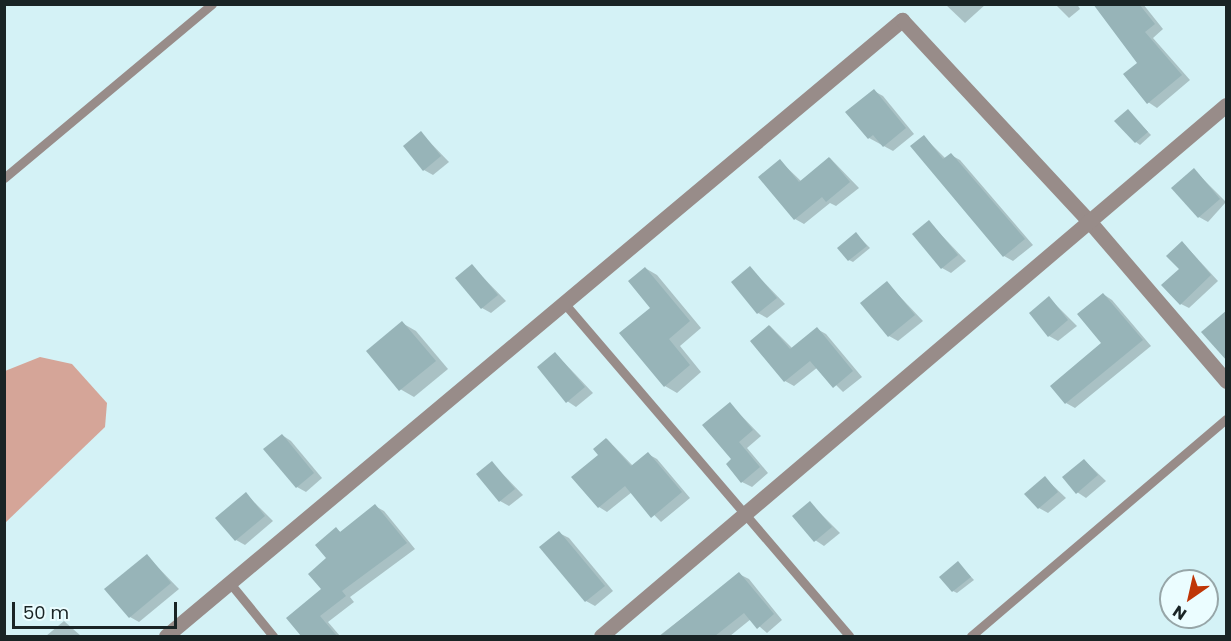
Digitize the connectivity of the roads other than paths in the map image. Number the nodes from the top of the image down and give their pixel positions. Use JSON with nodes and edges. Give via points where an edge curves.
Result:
{"nodes":[{"id":1,"x":212,"y":4,"type":"edge"},
{"id":2,"x":1227,"y":105,"type":"edge"},
{"id":3,"x":4,"y":178,"type":"edge"},
{"id":4,"x":1089,"y":221,"type":"junction"},
{"id":5,"x":564,"y":303,"type":"junction"},
{"id":6,"x":1227,"y":381,"type":"edge"},
{"id":7,"x":1227,"y":419,"type":"edge"},
{"id":8,"x":745,"y":514,"type":"junction"},
{"id":9,"x":229,"y":582,"type":"junction"},
{"id":10,"x":166,"y":636,"type":"edge"},
{"id":11,"x":273,"y":636,"type":"edge"},
{"id":12,"x":601,"y":636,"type":"edge"},
{"id":13,"x":849,"y":636,"type":"edge"},
{"id":14,"x":971,"y":636,"type":"edge"}],
"edges":[{"from":1,"to":3,"type":"lane"},
{"from":2,"to":4,"type":"street"},
{"from":4,"to":5,"type":"street","via":[[902,20]]},
{"from":4,"to":6,"type":"street"},
{"from":4,"to":8,"type":"street"},
{"from":5,"to":8,"type":"lane"},
{"from":5,"to":9,"type":"street"},
{"from":7,"to":14,"type":"lane"},
{"from":8,"to":12,"type":"street"},
{"from":8,"to":13,"type":"lane"},
{"from":9,"to":10,"type":"street"},
{"from":9,"to":11,"type":"lane"}]}
